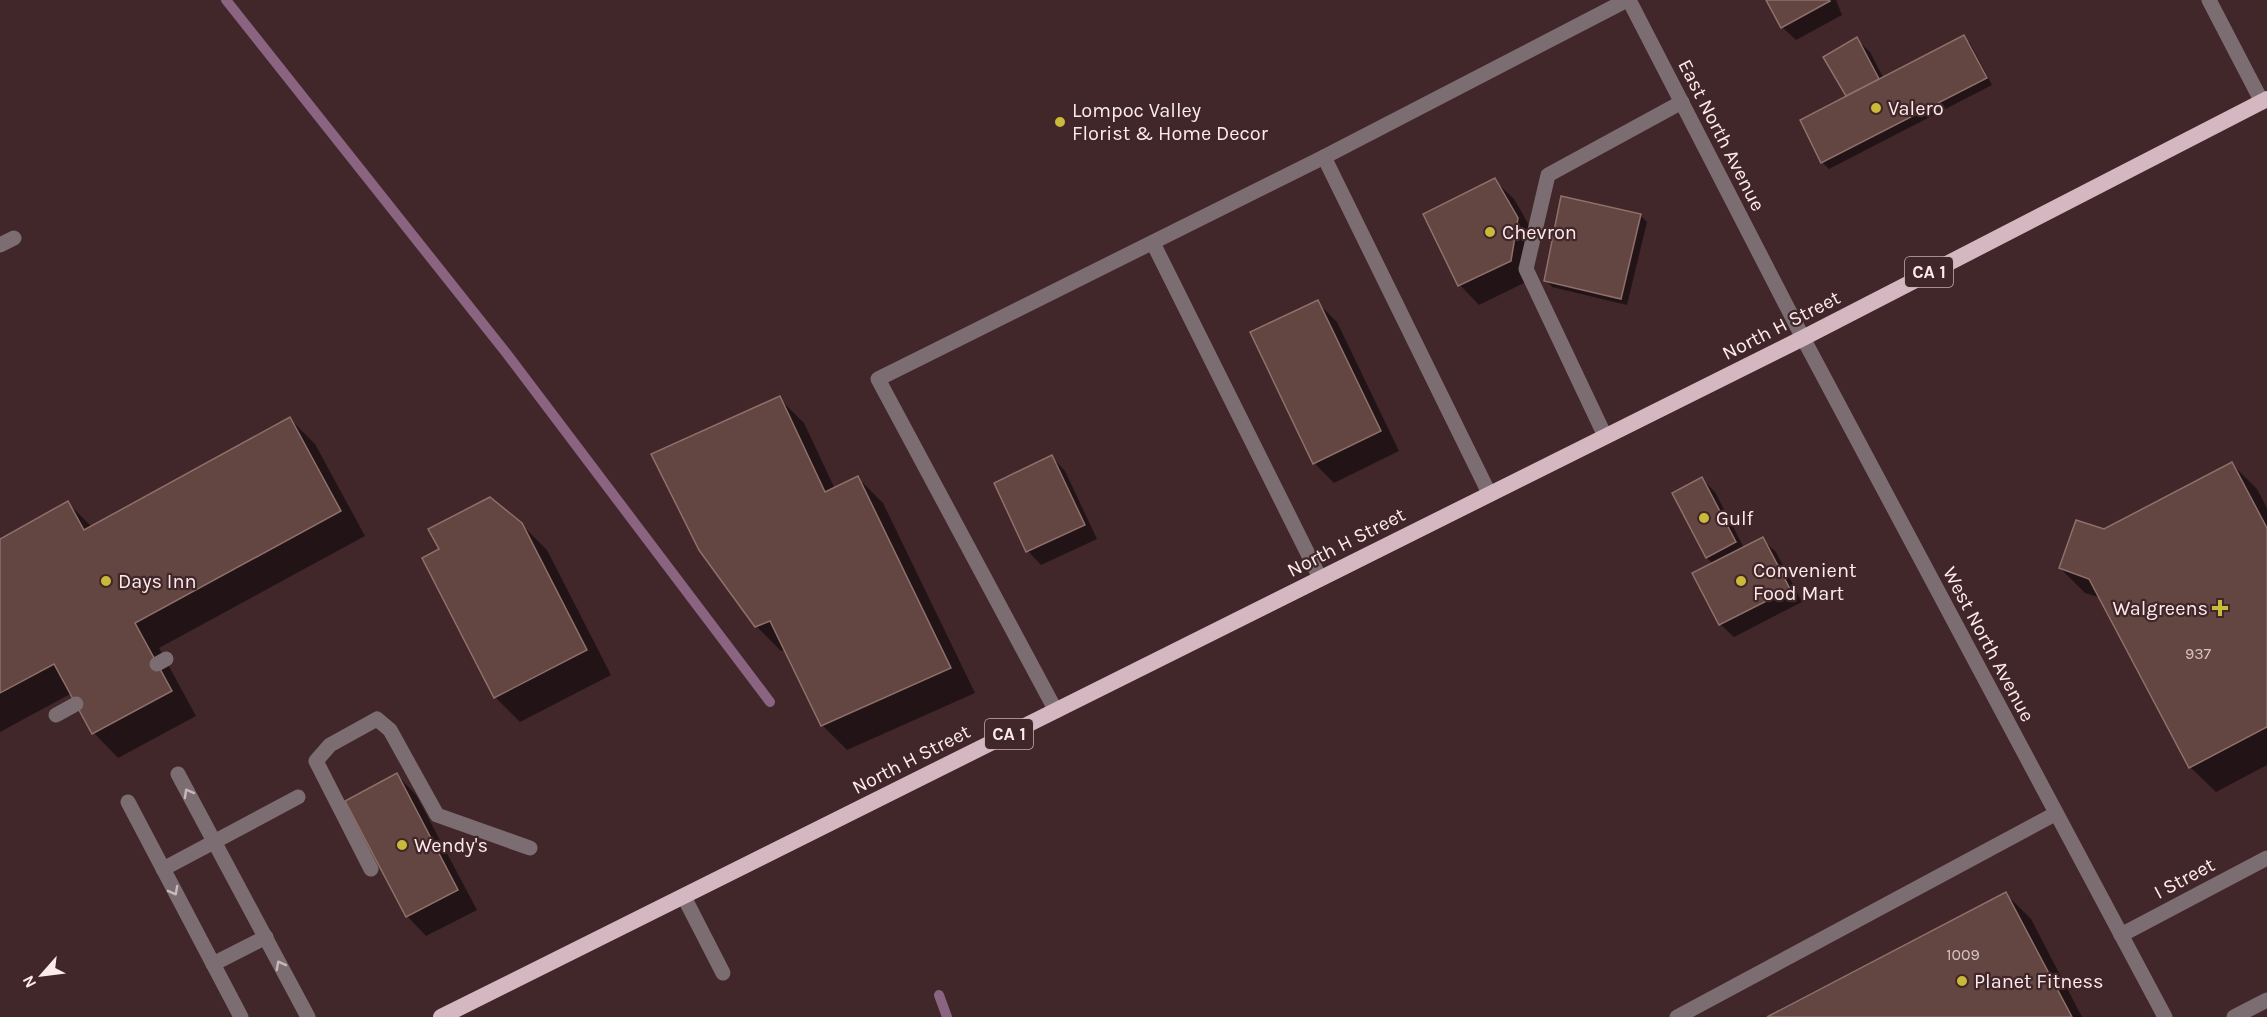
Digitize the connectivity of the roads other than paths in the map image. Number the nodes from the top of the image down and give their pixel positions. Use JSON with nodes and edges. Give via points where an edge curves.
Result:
{"nodes":[{"id":1,"x":1628,"y":0,"type":"edge"},
{"id":2,"x":2209,"y":0,"type":"edge"},
{"id":3,"x":2264,"y":101,"type":"edge"},
{"id":4,"x":1682,"y":102,"type":"junction"},
{"id":5,"x":1324,"y":157,"type":"junction"},
{"id":6,"x":14,"y":238,"type":"dead end"},
{"id":7,"x":1153,"y":243,"type":"junction"},
{"id":8,"x":0,"y":245,"type":"edge"},
{"id":9,"x":1778,"y":290,"type":"joint"},
{"id":10,"x":1803,"y":338,"type":"junction"},
{"id":11,"x":1605,"y":435,"type":"junction"},
{"id":12,"x":1489,"y":493,"type":"junction"},
{"id":13,"x":1320,"y":578,"type":"junction"},
{"id":14,"x":76,"y":704,"type":"dead end"},
{"id":15,"x":1056,"y":711,"type":"junction"},
{"id":16,"x":56,"y":715,"type":"dead end"},
{"id":17,"x":177,"y":774,"type":"dead end"},
{"id":18,"x":298,"y":797,"type":"dead end"},
{"id":19,"x":128,"y":802,"type":"dead end"},
{"id":20,"x":2055,"y":814,"type":"junction"},
{"id":21,"x":214,"y":841,"type":"junction"},
{"id":22,"x":530,"y":848,"type":"dead end"},
{"id":23,"x":2267,"y":858,"type":"edge"},
{"id":24,"x":163,"y":869,"type":"junction"},
{"id":25,"x":371,"y":869,"type":"dead end"},
{"id":26,"x":684,"y":897,"type":"junction"},
{"id":27,"x":2121,"y":935,"type":"junction"},
{"id":28,"x":266,"y":937,"type":"junction"},
{"id":29,"x":213,"y":964,"type":"junction"},
{"id":30,"x":723,"y":973,"type":"dead end"},
{"id":31,"x":2267,"y":1000,"type":"edge"},
{"id":32,"x":241,"y":1017,"type":"edge"},
{"id":33,"x":308,"y":1017,"type":"edge"},
{"id":34,"x":441,"y":1017,"type":"edge"},
{"id":35,"x":1677,"y":1017,"type":"edge"},
{"id":36,"x":2165,"y":1017,"type":"edge"},
{"id":37,"x":2234,"y":1017,"type":"edge"}],
"edges":[{"from":1,"to":4,"type":"street","name":"East North Avenue"},
{"from":1,"to":5,"type":"street"},
{"from":2,"to":3,"type":"street"},
{"from":3,"to":10,"type":"highway","name":"North H Street","number":"CA 1"},
{"from":4,"to":9,"type":"street","name":"East North Avenue"},
{"from":4,"to":11,"type":"street","via":[[1548,175],[1526,269]]},
{"from":5,"to":7,"type":"street"},
{"from":5,"to":12,"type":"street"},
{"from":6,"to":8,"type":"street"},
{"from":7,"to":13,"type":"street"},
{"from":7,"to":15,"type":"street","via":[[878,379]]},
{"from":9,"to":10,"type":"street","name":"West North Avenue"},
{"from":10,"to":11,"type":"highway","name":"North H Street","number":"CA 1"},
{"from":10,"to":20,"type":"street","name":"West North Avenue"},
{"from":11,"to":12,"type":"highway","name":"North H Street","number":"CA 1"},
{"from":12,"to":13,"type":"highway","name":"North H Street","number":"CA 1"},
{"from":13,"to":15,"type":"highway","name":"North H Street","number":"CA 1"},
{"from":14,"to":16,"type":"street"},
{"from":15,"to":26,"type":"highway","name":"North H Street","number":"CA 1"},
{"from":21,"to":17,"type":"street","one_way":true},
{"from":18,"to":21,"type":"street"},
{"from":19,"to":24,"type":"street"},
{"from":20,"to":27,"type":"street","name":"West North Avenue"},
{"from":20,"to":35,"type":"street"},
{"from":21,"to":24,"type":"street"},
{"from":21,"to":28,"type":"street"},
{"from":22,"to":25,"type":"street","via":[[437,815],[390,730],[377,719],[330,745],[316,761]]},
{"from":23,"to":27,"type":"street","name":"I Street"},
{"from":24,"to":29,"type":"street","one_way":true},
{"from":26,"to":30,"type":"street"},
{"from":26,"to":34,"type":"highway","name":"North H Street","number":"CA 1"},
{"from":27,"to":36,"type":"street","name":"West North Avenue"},
{"from":28,"to":29,"type":"street"},
{"from":33,"to":28,"type":"street","one_way":true},
{"from":29,"to":32,"type":"street"},
{"from":31,"to":37,"type":"street"}]}
